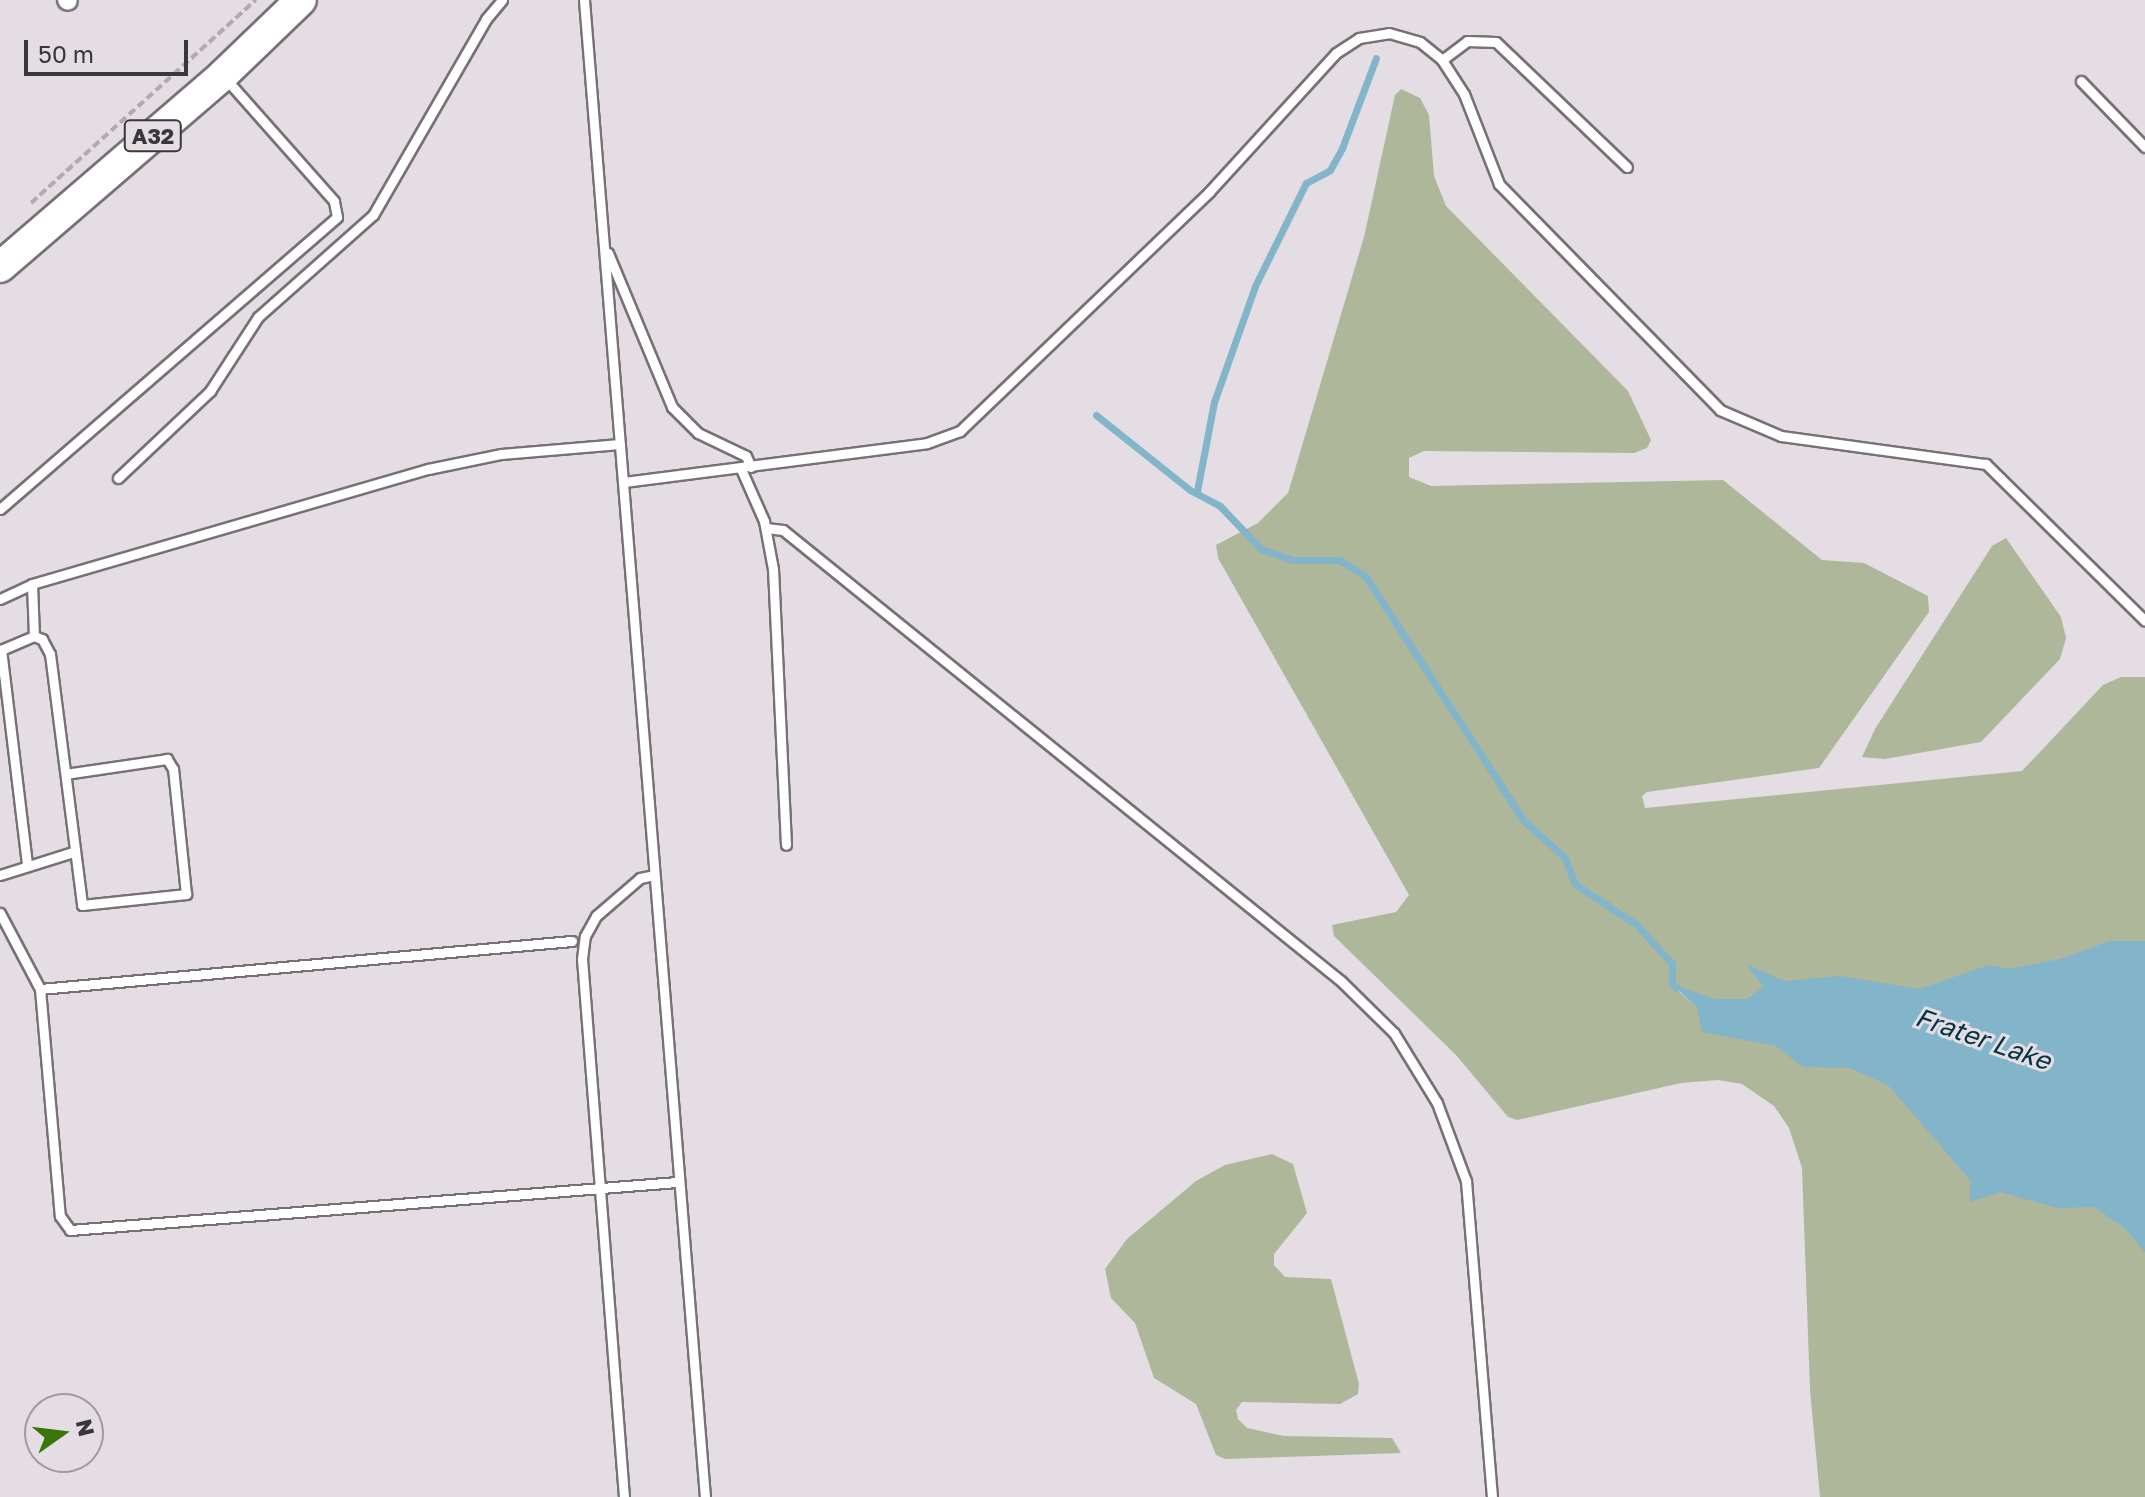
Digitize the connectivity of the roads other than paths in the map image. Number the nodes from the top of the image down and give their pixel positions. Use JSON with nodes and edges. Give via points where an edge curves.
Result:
{"nodes":[{"id":1,"x":301,"y":0,"type":"edge"},
{"id":2,"x":584,"y":0,"type":"edge"},
{"id":3,"x":499,"y":2,"type":"edge"},
{"id":4,"x":1442,"y":60,"type":"junction"},
{"id":5,"x":223,"y":75,"type":"junction"},
{"id":6,"x":2081,"y":81,"type":"dead end"},
{"id":7,"x":2145,"y":147,"type":"edge"},
{"id":8,"x":1627,"y":167,"type":"dead end"},
{"id":9,"x":602,"y":234,"type":"junction"},
{"id":10,"x":0,"y":267,"type":"edge"},
{"id":11,"x":620,"y":444,"type":"junction"},
{"id":12,"x":746,"y":468,"type":"junction"},
{"id":13,"x":118,"y":478,"type":"dead end"},
{"id":14,"x":624,"y":482,"type":"junction"},
{"id":15,"x":0,"y":509,"type":"edge"},
{"id":16,"x":766,"y":528,"type":"junction"},
{"id":17,"x":32,"y":584,"type":"junction"},
{"id":18,"x":0,"y":599,"type":"edge"},
{"id":19,"x":2145,"y":621,"type":"edge"},
{"id":20,"x":34,"y":636,"type":"junction"},
{"id":21,"x":66,"y":774,"type":"junction"},
{"id":22,"x":786,"y":845,"type":"dead end"},
{"id":23,"x":73,"y":852,"type":"junction"},
{"id":24,"x":27,"y":864,"type":"junction"},
{"id":25,"x":0,"y":875,"type":"edge"},
{"id":26,"x":654,"y":875,"type":"junction"},
{"id":27,"x":0,"y":913,"type":"edge"},
{"id":28,"x":572,"y":941,"type":"dead end"},
{"id":29,"x":40,"y":989,"type":"junction"},
{"id":30,"x":677,"y":1182,"type":"junction"},
{"id":31,"x":599,"y":1188,"type":"junction"},
{"id":32,"x":624,"y":1497,"type":"edge"},
{"id":33,"x":705,"y":1497,"type":"edge"},
{"id":34,"x":1492,"y":1497,"type":"edge"}],
"edges":[{"from":1,"to":5,"type":"main road","number":"A32"},
{"from":2,"to":9,"type":"lane"},
{"from":3,"to":13,"type":"lane","via":[[373,215],[258,317],[210,391]]},
{"from":4,"to":8,"type":"lane","via":[[1474,39],[1496,42]]},
{"from":4,"to":12,"type":"lane","via":[[1425,45],[1396,33],[1367,35],[1340,49],[1209,192],[960,431],[927,443]]},
{"from":4,"to":19,"type":"lane","via":[[1464,94],[1499,184],[1720,410],[1781,436],[1986,464]]},
{"from":5,"to":10,"type":"main road","number":"A32"},
{"from":5,"to":15,"type":"lane","via":[[334,201],[337,217]]},
{"from":6,"to":7,"type":"lane"},
{"from":9,"to":11,"type":"lane"},
{"from":9,"to":12,"type":"lane","via":[[668,400],[688,425],[746,456]]},
{"from":11,"to":14,"type":"lane"},
{"from":11,"to":17,"type":"lane","via":[[501,454],[437,467]]},
{"from":12,"to":14,"type":"lane"},
{"from":12,"to":16,"type":"lane"},
{"from":14,"to":26,"type":"lane"},
{"from":16,"to":22,"type":"lane","via":[[778,633]]},
{"from":16,"to":34,"type":"lane","via":[[783,530],[1341,981],[1394,1033],[1437,1103],[1466,1181]]},
{"from":17,"to":18,"type":"lane"},
{"from":17,"to":20,"type":"lane"},
{"from":20,"to":21,"type":"lane","via":[[50,654]]},
{"from":20,"to":24,"type":"lane","via":[[1,650]]},
{"from":21,"to":23,"type":"lane"},
{"from":21,"to":23,"type":"lane","via":[[167,759],[173,769],[186,894],[82,905]]},
{"from":23,"to":24,"type":"lane"},
{"from":24,"to":25,"type":"lane"},
{"from":26,"to":30,"type":"lane"},
{"from":26,"to":31,"type":"lane","via":[[640,878],[603,908],[584,942]]},
{"from":27,"to":29,"type":"lane"},
{"from":28,"to":29,"type":"lane"},
{"from":29,"to":31,"type":"lane","via":[[60,1216],[70,1230]]},
{"from":30,"to":31,"type":"lane"},
{"from":30,"to":33,"type":"lane"},
{"from":31,"to":32,"type":"lane"}]}
